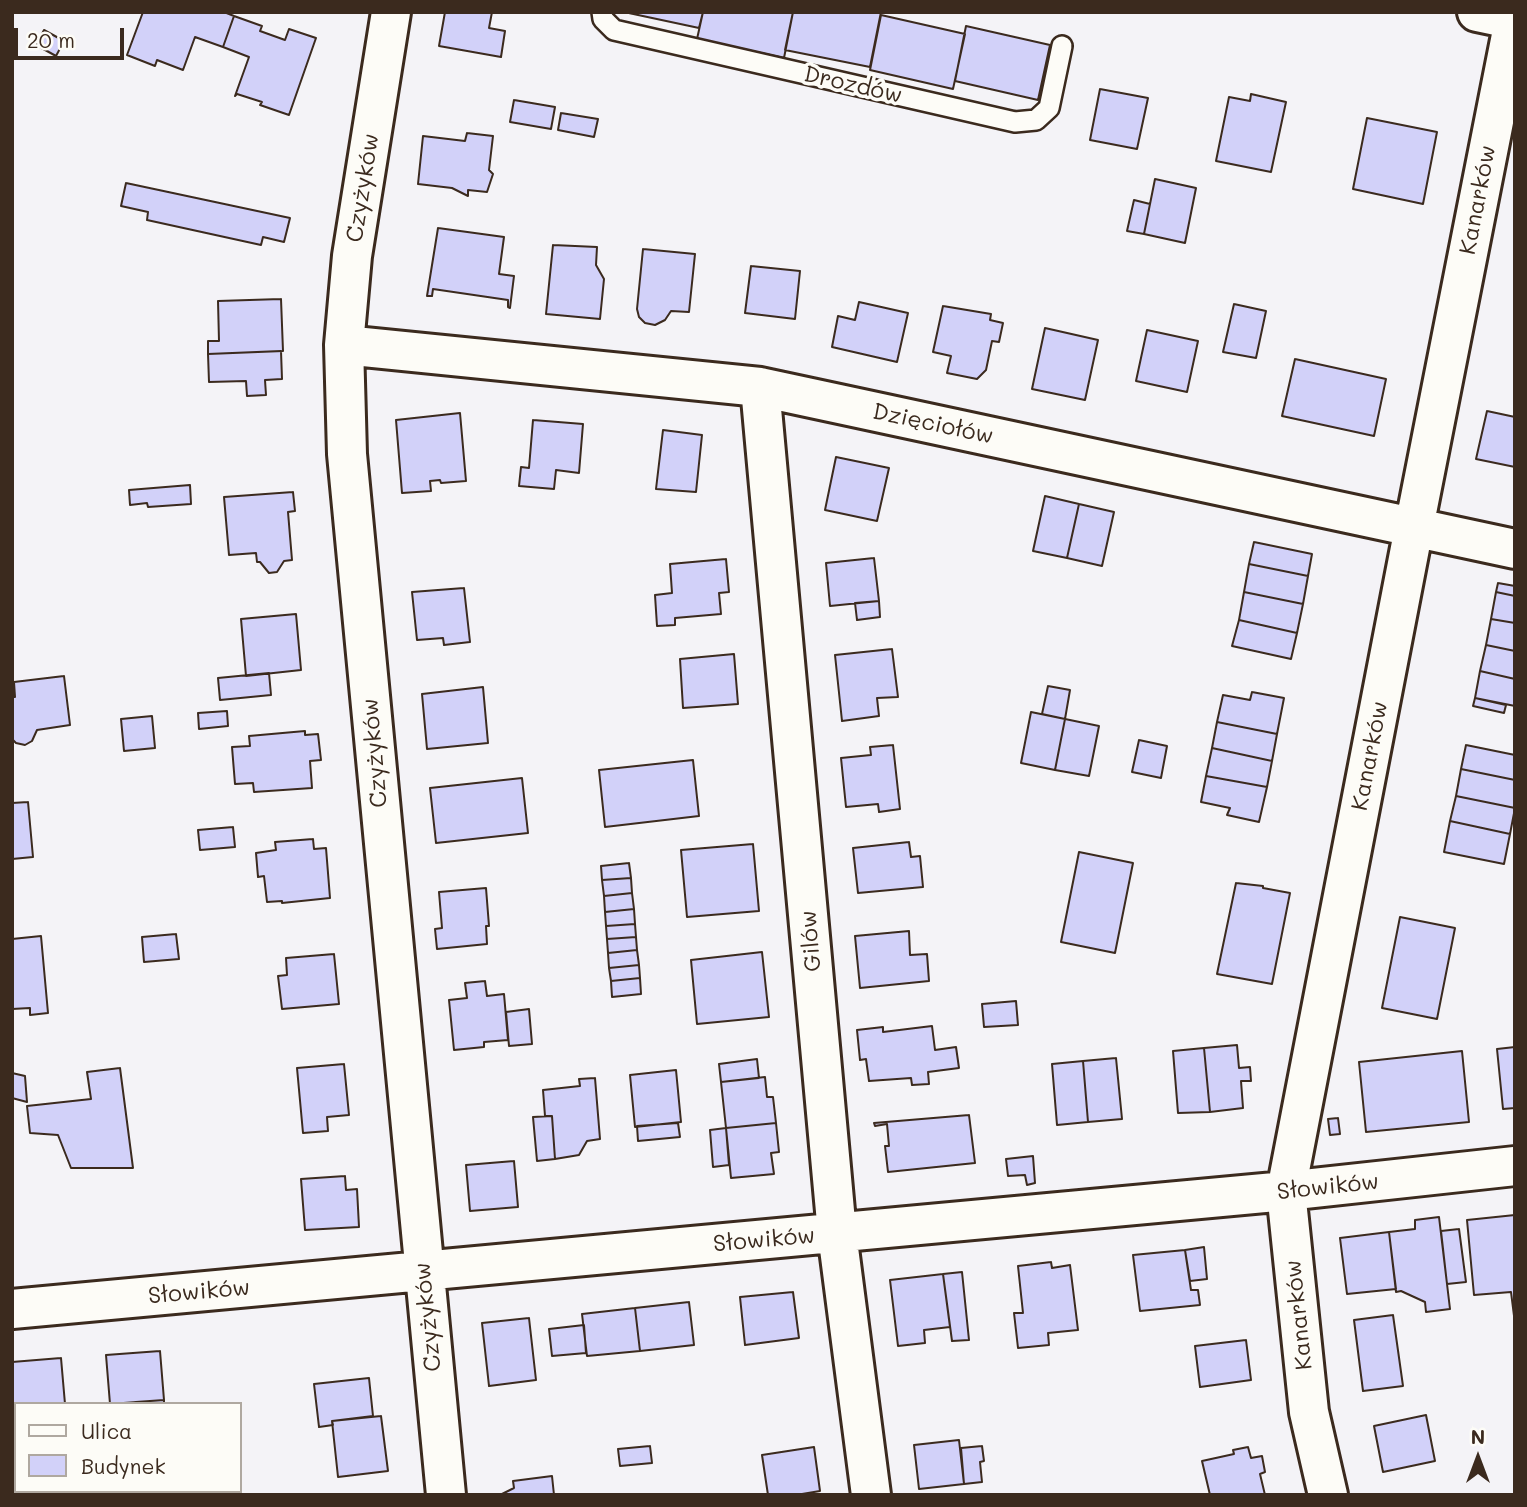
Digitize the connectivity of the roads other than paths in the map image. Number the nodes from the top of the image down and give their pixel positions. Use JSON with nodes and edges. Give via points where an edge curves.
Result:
{"nodes":[{"id":1,"x":391,"y":12,"type":"edge"},
{"id":2,"x":602,"y":12,"type":"edge"},
{"id":3,"x":1477,"y":12,"type":"edge"},
{"id":4,"x":1515,"y":20,"type":"edge"},
{"id":5,"x":1062,"y":46,"type":"dead end"},
{"id":6,"x":344,"y":345,"type":"junction"},
{"id":7,"x":760,"y":387,"type":"junction"},
{"id":8,"x":1414,"y":527,"type":"junction"},
{"id":9,"x":1515,"y":549,"type":"edge"},
{"id":10,"x":1515,"y":1167,"type":"edge"},
{"id":11,"x":1286,"y":1191,"type":"junction"},
{"id":12,"x":837,"y":1233,"type":"junction"},
{"id":13,"x":424,"y":1273,"type":"junction"},
{"id":14,"x":12,"y":1309,"type":"edge"},
{"id":15,"x":446,"y":1495,"type":"edge"},
{"id":16,"x":871,"y":1495,"type":"edge"},
{"id":17,"x":1328,"y":1495,"type":"edge"}],
"edges":[{"from":1,"to":6,"type":"street","name":"Czyżyków","via":[[352,256]]},
{"from":2,"to":5,"type":"lane","name":"Drozdów","via":[[614,30],[1015,122],[1036,120],[1049,108]]},
{"from":3,"to":4,"type":"street"},
{"from":4,"to":8,"type":"street","name":"Kanarków"},
{"from":6,"to":7,"type":"street","name":"Dzięciołów"},
{"from":6,"to":13,"type":"street","name":"Czyżyków","via":[[347,454]]},
{"from":7,"to":8,"type":"street","name":"Dzięciołów"},
{"from":7,"to":12,"type":"street","name":"Gilów"},
{"from":8,"to":9,"type":"street","name":"Dzięciołów"},
{"from":8,"to":11,"type":"street","name":"Kanarków"},
{"from":10,"to":11,"type":"street","name":"Słowików"},
{"from":11,"to":12,"type":"street","name":"Słowików"},
{"from":11,"to":17,"type":"street","name":"Kanarków","via":[[1309,1412]]},
{"from":12,"to":13,"type":"street","name":"Słowików"},
{"from":12,"to":16,"type":"street","name":"Gilów"},
{"from":13,"to":14,"type":"street","name":"Słowików"},
{"from":13,"to":15,"type":"street","name":"Czyżyków"}]}
